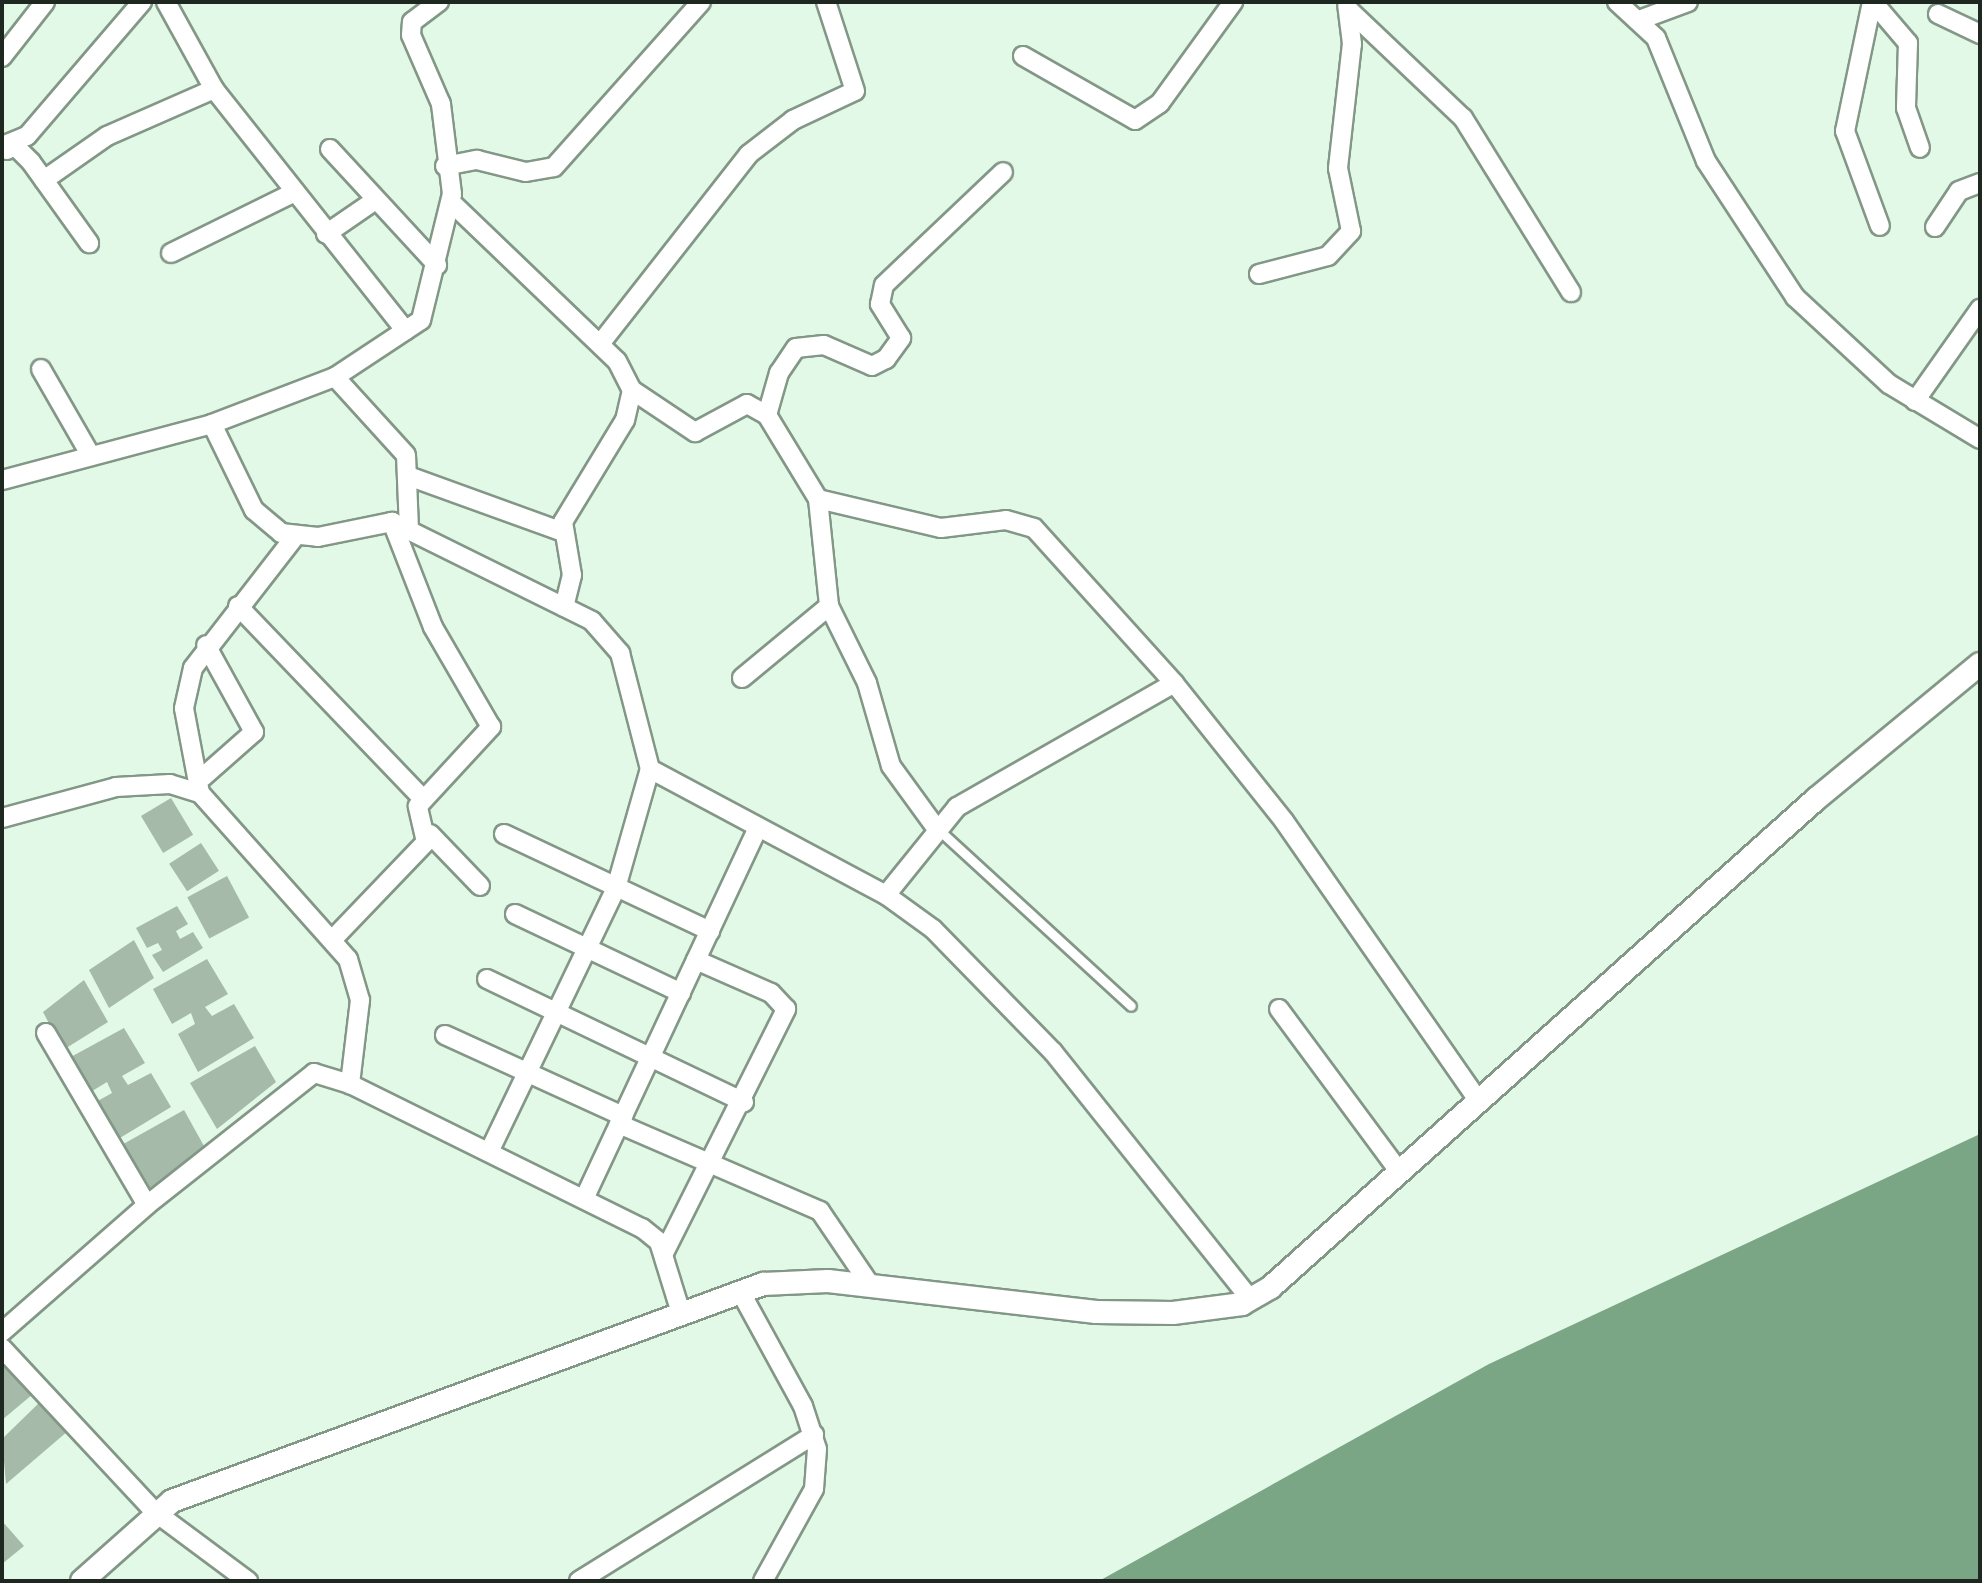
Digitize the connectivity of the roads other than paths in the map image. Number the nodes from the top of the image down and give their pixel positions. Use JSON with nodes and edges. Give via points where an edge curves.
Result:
{"nodes":[{"id":1,"x":45,"y":2,"type":"edge"},
{"id":2,"x":142,"y":2,"type":"edge"},
{"id":3,"x":166,"y":2,"type":"edge"},
{"id":4,"x":439,"y":2,"type":"edge"},
{"id":5,"x":701,"y":2,"type":"edge"},
{"id":6,"x":826,"y":2,"type":"edge"},
{"id":7,"x":1233,"y":2,"type":"edge"},
{"id":8,"x":1617,"y":2,"type":"edge"},
{"id":9,"x":1688,"y":2,"type":"edge"},
{"id":10,"x":1873,"y":2,"type":"edge"},
{"id":11,"x":1348,"y":6,"type":"edge"},
{"id":12,"x":1938,"y":14,"type":"dead end"},
{"id":13,"x":1642,"y":19,"type":"junction"},
{"id":14,"x":1980,"y":34,"type":"edge"},
{"id":15,"x":1023,"y":56,"type":"dead end"},
{"id":16,"x":2,"y":57,"type":"edge"},
{"id":17,"x":214,"y":89,"type":"junction"},
{"id":18,"x":6,"y":148,"type":"edge"},
{"id":19,"x":1920,"y":148,"type":"dead end"},
{"id":20,"x":330,"y":149,"type":"dead end"},
{"id":21,"x":445,"y":166,"type":"junction"},
{"id":22,"x":1003,"y":172,"type":"dead end"},
{"id":23,"x":44,"y":180,"type":"junction"},
{"id":24,"x":1980,"y":183,"type":"edge"},
{"id":25,"x":295,"y":192,"type":"junction"},
{"id":26,"x":374,"y":201,"type":"junction"},
{"id":27,"x":452,"y":203,"type":"junction"},
{"id":28,"x":1880,"y":226,"type":"dead end"},
{"id":29,"x":1935,"y":227,"type":"dead end"},
{"id":30,"x":326,"y":234,"type":"junction"},
{"id":31,"x":89,"y":243,"type":"dead end"},
{"id":32,"x":171,"y":253,"type":"dead end"},
{"id":33,"x":437,"y":265,"type":"junction"},
{"id":34,"x":1259,"y":274,"type":"dead end"},
{"id":35,"x":1571,"y":292,"type":"dead end"},
{"id":36,"x":1980,"y":309,"type":"edge"},
{"id":37,"x":405,"y":330,"type":"junction"},
{"id":38,"x":600,"y":344,"type":"junction"},
{"id":39,"x":41,"y":369,"type":"dead end"},
{"id":40,"x":335,"y":377,"type":"junction"},
{"id":41,"x":632,"y":390,"type":"junction"},
{"id":42,"x":1915,"y":401,"type":"junction"},
{"id":43,"x":767,"y":415,"type":"junction"},
{"id":44,"x":212,"y":424,"type":"junction"},
{"id":45,"x":1980,"y":439,"type":"edge"},
{"id":46,"x":91,"y":456,"type":"junction"},
{"id":47,"x":411,"y":477,"type":"junction"},
{"id":48,"x":2,"y":480,"type":"edge"},
{"id":49,"x":818,"y":499,"type":"junction"},
{"id":50,"x":400,"y":526,"type":"junction"},
{"id":51,"x":563,"y":532,"type":"junction"},
{"id":52,"x":294,"y":538,"type":"junction"},
{"id":53,"x":238,"y":606,"type":"junction"},
{"id":54,"x":829,"y":606,"type":"junction"},
{"id":55,"x":564,"y":607,"type":"junction"},
{"id":56,"x":206,"y":645,"type":"junction"},
{"id":57,"x":1980,"y":664,"type":"edge"},
{"id":58,"x":742,"y":678,"type":"dead end"},
{"id":59,"x":1174,"y":683,"type":"junction"},
{"id":60,"x":650,"y":769,"type":"junction"},
{"id":61,"x":202,"y":785,"type":"junction"},
{"id":62,"x":423,"y":799,"type":"junction"},
{"id":63,"x":2,"y":818,"type":"edge"},
{"id":64,"x":936,"y":828,"type":"junction"},
{"id":65,"x":757,"y":830,"type":"junction"},
{"id":66,"x":430,"y":834,"type":"junction"},
{"id":67,"x":504,"y":834,"type":"dead end"},
{"id":68,"x":480,"y":886,"type":"dead end"},
{"id":69,"x":616,"y":888,"type":"junction"},
{"id":70,"x":886,"y":895,"type":"junction"},
{"id":71,"x":515,"y":914,"type":"dead end"},
{"id":72,"x":710,"y":931,"type":"junction"},
{"id":73,"x":333,"y":939,"type":"junction"},
{"id":74,"x":587,"y":948,"type":"junction"},
{"id":75,"x":696,"y":960,"type":"junction"},
{"id":76,"x":487,"y":979,"type":"dead end"},
{"id":77,"x":681,"y":993,"type":"junction"},
{"id":78,"x":1131,"y":1006,"type":"dead end"},
{"id":79,"x":1279,"y":1009,"type":"dead end"},
{"id":80,"x":557,"y":1011,"type":"junction"},
{"id":81,"x":46,"y":1033,"type":"dead end"},
{"id":82,"x":445,"y":1035,"type":"dead end"},
{"id":83,"x":651,"y":1057,"type":"junction"},
{"id":84,"x":527,"y":1072,"type":"junction"},
{"id":85,"x":350,"y":1084,"type":"junction"},
{"id":86,"x":1478,"y":1100,"type":"junction"},
{"id":87,"x":744,"y":1102,"type":"junction"},
{"id":88,"x":621,"y":1120,"type":"junction"},
{"id":89,"x":489,"y":1152,"type":"junction"},
{"id":90,"x":712,"y":1166,"type":"junction"},
{"id":91,"x":1399,"y":1171,"type":"junction"},
{"id":92,"x":584,"y":1199,"type":"junction"},
{"id":93,"x":147,"y":1205,"type":"junction"},
{"id":94,"x":664,"y":1253,"type":"junction"},
{"id":95,"x":871,"y":1286,"type":"junction"},
{"id":96,"x":740,"y":1291,"type":"junction"},
{"id":97,"x":1250,"y":1299,"type":"junction"},
{"id":98,"x":681,"y":1313,"type":"junction"},
{"id":99,"x":4,"y":1327,"type":"edge"},
{"id":100,"x":2,"y":1348,"type":"edge"},
{"id":101,"x":814,"y":1435,"type":"junction"},
{"id":102,"x":155,"y":1512,"type":"junction"},
{"id":103,"x":82,"y":1581,"type":"edge"},
{"id":104,"x":248,"y":1581,"type":"edge"},
{"id":105,"x":579,"y":1581,"type":"edge"},
{"id":106,"x":763,"y":1581,"type":"edge"}],
"edges":[{"from":1,"to":16,"type":"street"},
{"from":2,"to":18,"type":"street"},
{"from":3,"to":17,"type":"street"},
{"from":4,"to":21,"type":"street","via":[[412,22],[411,35],[441,104]]},
{"from":5,"to":21,"type":"street","via":[[554,167],[537,173],[477,160]]},
{"from":6,"to":38,"type":"street","via":[[855,91],[793,120],[749,154]]},
{"from":7,"to":15,"type":"street","via":[[1160,103],[1135,120]]},
{"from":8,"to":13,"type":"street"},
{"from":9,"to":13,"type":"street"},
{"from":10,"to":19,"type":"street","via":[[1908,43],[1906,108]]},
{"from":10,"to":28,"type":"street","via":[[1845,131]]},
{"from":11,"to":34,"type":"street","via":[[1338,168],[1351,231],[1328,256]]},
{"from":11,"to":35,"type":"street","via":[[1463,118]]},
{"from":12,"to":14,"type":"street"},
{"from":13,"to":42,"type":"street","via":[[1664,54],[1706,161],[1795,297],[1846,350]]},
{"from":17,"to":23,"type":"street","via":[[107,136]]},
{"from":17,"to":25,"type":"street"},
{"from":18,"to":23,"type":"street"},
{"from":20,"to":26,"type":"street"},
{"from":21,"to":27,"type":"street"},
{"from":22,"to":43,"type":"street","via":[[884,285],[880,304],[901,338],[886,359],[872,366],[824,345],[796,348],[779,373]]},
{"from":23,"to":31,"type":"street"},
{"from":24,"to":29,"type":"street","via":[[1959,191]]},
{"from":25,"to":30,"type":"street"},
{"from":25,"to":32,"type":"street"},
{"from":26,"to":30,"type":"street"},
{"from":26,"to":33,"type":"street"},
{"from":27,"to":33,"type":"street"},
{"from":27,"to":38,"type":"street"},
{"from":30,"to":37,"type":"street"},
{"from":33,"to":37,"type":"street","via":[[425,313]]},
{"from":36,"to":42,"type":"street"},
{"from":37,"to":40,"type":"street"},
{"from":38,"to":41,"type":"street"},
{"from":39,"to":46,"type":"street"},
{"from":40,"to":44,"type":"street"},
{"from":40,"to":47,"type":"street","via":[[395,439]]},
{"from":41,"to":43,"type":"street","via":[[695,432],[747,404]]},
{"from":41,"to":51,"type":"street","via":[[625,420],[573,500]]},
{"from":42,"to":45,"type":"street"},
{"from":43,"to":49,"type":"street"},
{"from":44,"to":46,"type":"street"},
{"from":44,"to":52,"type":"street","via":[[254,510]]},
{"from":46,"to":48,"type":"street"},
{"from":47,"to":50,"type":"street"},
{"from":47,"to":51,"type":"street"},
{"from":49,"to":54,"type":"street"},
{"from":49,"to":59,"type":"street","via":[[941,528],[1022,521]]},
{"from":50,"to":52,"type":"street"},
{"from":50,"to":55,"type":"street"},
{"from":50,"to":62,"type":"street","via":[[433,627],[491,721]]},
{"from":51,"to":55,"type":"street","via":[[572,575]]},
{"from":52,"to":53,"type":"street"},
{"from":53,"to":56,"type":"street"},
{"from":53,"to":62,"type":"street"},
{"from":54,"to":58,"type":"street"},
{"from":54,"to":64,"type":"street","via":[[867,683],[898,782]]},
{"from":55,"to":60,"type":"street","via":[[592,621],[620,653]]},
{"from":56,"to":61,"type":"street","via":[[184,708]]},
{"from":56,"to":61,"type":"street","via":[[254,732]]},
{"from":57,"to":86,"type":"street","via":[[1816,799]]},
{"from":59,"to":64,"type":"street","via":[[969,800]]},
{"from":59,"to":86,"type":"street","via":[[1284,821]]},
{"from":60,"to":65,"type":"street"},
{"from":60,"to":69,"type":"street"},
{"from":61,"to":63,"type":"street","via":[[116,787]]},
{"from":61,"to":73,"type":"street"},
{"from":62,"to":66,"type":"street","via":[[416,811]]},
{"from":64,"to":70,"type":"street"},
{"from":64,"to":78,"type":"lane"},
{"from":65,"to":70,"type":"street"},
{"from":65,"to":72,"type":"street"},
{"from":66,"to":68,"type":"street"},
{"from":66,"to":73,"type":"street"},
{"from":67,"to":69,"type":"street"},
{"from":69,"to":72,"type":"street"},
{"from":69,"to":74,"type":"street"},
{"from":70,"to":97,"type":"street","via":[[933,929],[1053,1052]]},
{"from":71,"to":74,"type":"street"},
{"from":72,"to":75,"type":"street"},
{"from":73,"to":85,"type":"street","via":[[348,959],[360,1000]]},
{"from":74,"to":77,"type":"street"},
{"from":74,"to":80,"type":"street"},
{"from":75,"to":77,"type":"street"},
{"from":75,"to":87,"type":"street","via":[[771,993],[786,1009]]},
{"from":76,"to":80,"type":"street"},
{"from":77,"to":83,"type":"street"},
{"from":79,"to":91,"type":"street"},
{"from":80,"to":83,"type":"street"},
{"from":80,"to":84,"type":"street"},
{"from":81,"to":93,"type":"street"},
{"from":82,"to":84,"type":"street"},
{"from":83,"to":87,"type":"street"},
{"from":83,"to":88,"type":"street"},
{"from":84,"to":88,"type":"street"},
{"from":84,"to":89,"type":"street"},
{"from":85,"to":89,"type":"street"},
{"from":85,"to":93,"type":"street","via":[[324,1073],[305,1077]]},
{"from":86,"to":91,"type":"street"},
{"from":87,"to":90,"type":"street"},
{"from":88,"to":90,"type":"street"},
{"from":88,"to":92,"type":"street"},
{"from":89,"to":92,"type":"street"},
{"from":90,"to":94,"type":"street"},
{"from":90,"to":95,"type":"street","via":[[830,1219]]},
{"from":91,"to":97,"type":"street"},
{"from":92,"to":94,"type":"street","via":[[642,1228]]},
{"from":93,"to":99,"type":"street"},
{"from":94,"to":98,"type":"street"},
{"from":95,"to":96,"type":"street","via":[[797,1281]]},
{"from":95,"to":97,"type":"street","via":[[1096,1312],[1215,1310]]},
{"from":96,"to":98,"type":"street"},
{"from":96,"to":101,"type":"street"},
{"from":98,"to":102,"type":"street"},
{"from":100,"to":102,"type":"street"},
{"from":101,"to":105,"type":"street"},
{"from":101,"to":106,"type":"street","via":[[814,1489]]},
{"from":102,"to":103,"type":"street"},
{"from":102,"to":104,"type":"street"}]}
